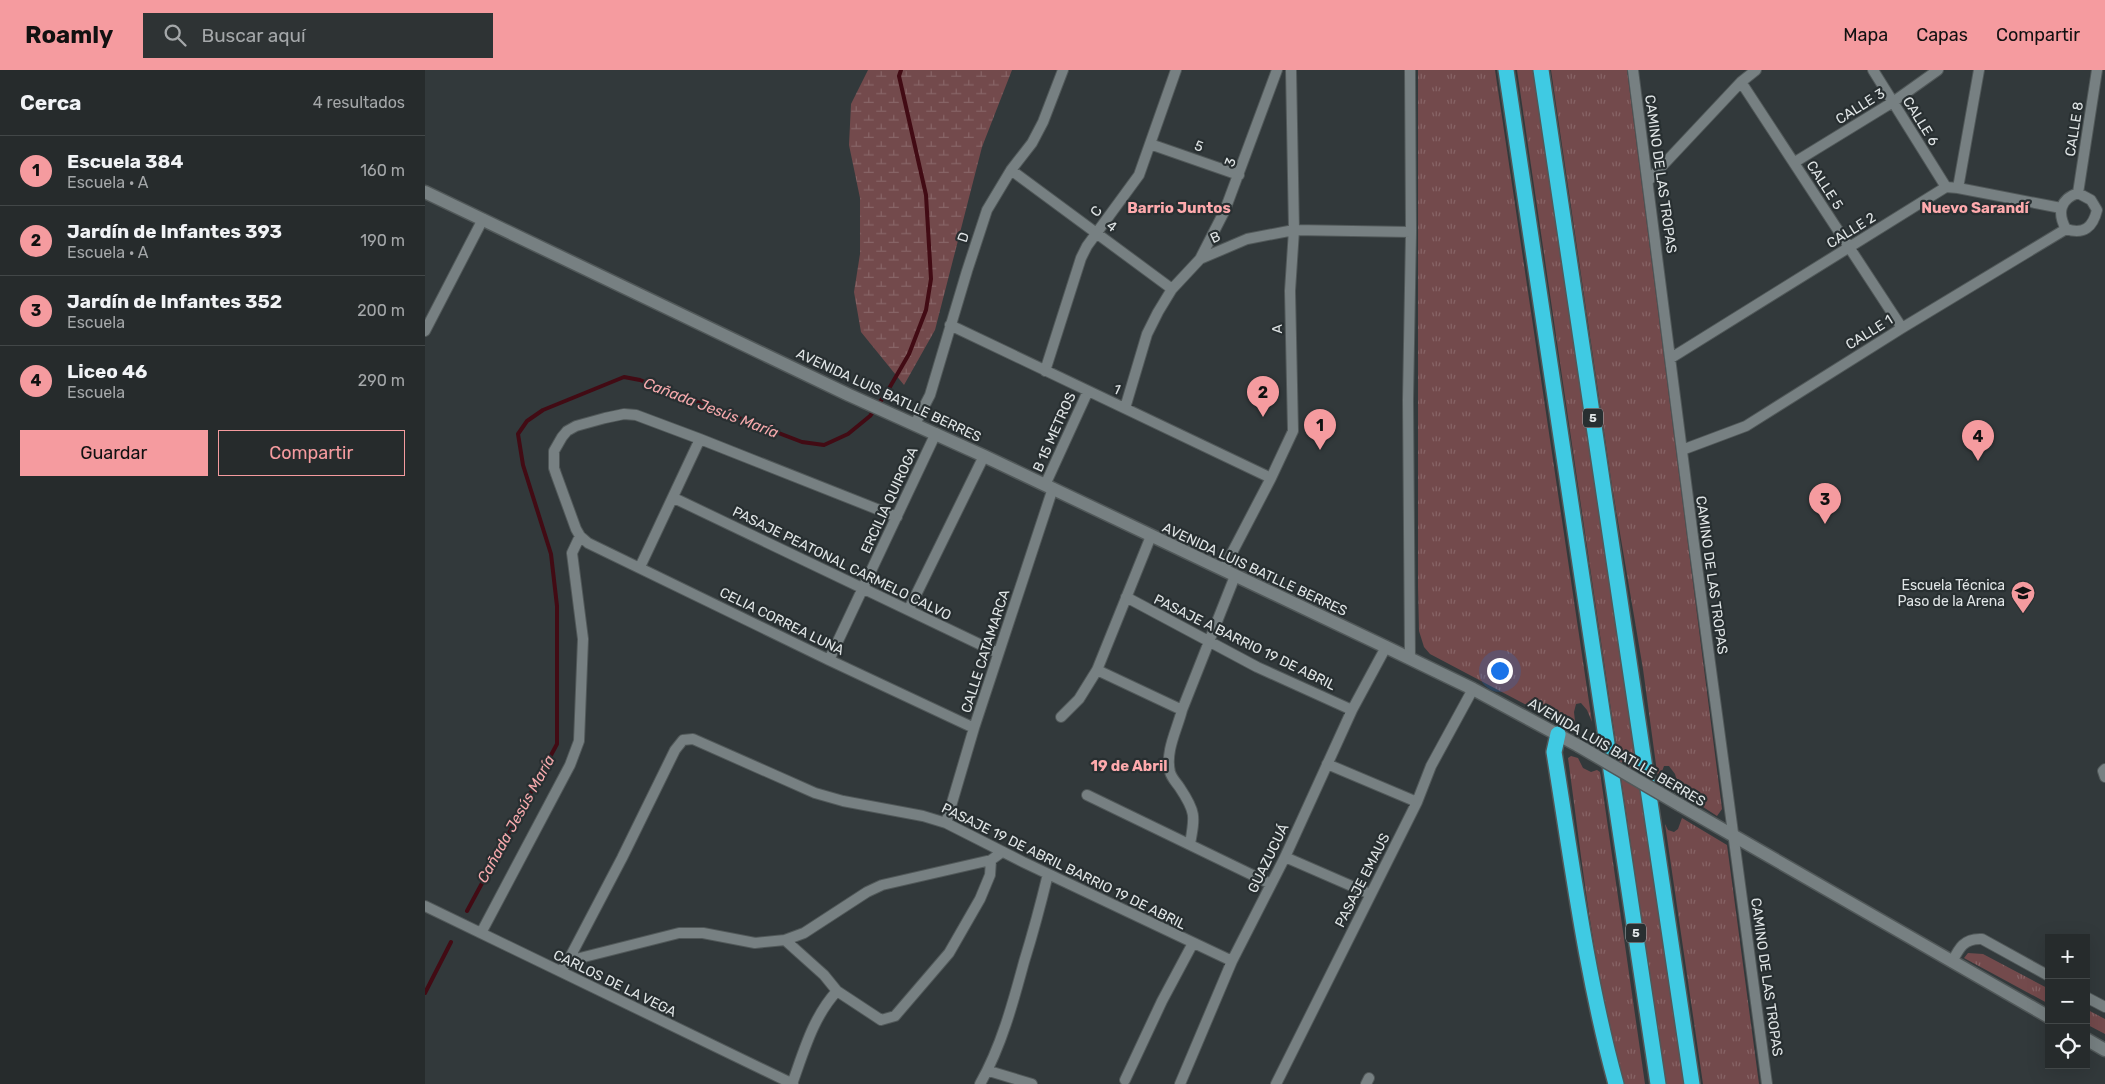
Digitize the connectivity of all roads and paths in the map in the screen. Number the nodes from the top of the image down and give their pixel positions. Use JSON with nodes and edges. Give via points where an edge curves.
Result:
{"nodes":[{"id":1,"x":1063,"y":70,"type":"edge"},
{"id":2,"x":1176,"y":70,"type":"edge"},
{"id":3,"x":1277,"y":70,"type":"edge"},
{"id":4,"x":1291,"y":70,"type":"edge"},
{"id":5,"x":1410,"y":70,"type":"edge"},
{"id":6,"x":1506,"y":70,"type":"edge"},
{"id":7,"x":1541,"y":70,"type":"edge"},
{"id":8,"x":1633,"y":70,"type":"edge"},
{"id":9,"x":1873,"y":70,"type":"edge"},
{"id":10,"x":1938,"y":70,"type":"edge"},
{"id":11,"x":1979,"y":70,"type":"edge"},
{"id":12,"x":2097,"y":70,"type":"edge"},
{"id":13,"x":1752,"y":72,"type":"edge"},
{"id":14,"x":1741,"y":82,"type":"junction"},
{"id":15,"x":1893,"y":102,"type":"junction"},
{"id":16,"x":1150,"y":144,"type":"junction"},
{"id":17,"x":1795,"y":162,"type":"junction"},
{"id":18,"x":1011,"y":170,"type":"junction"},
{"id":19,"x":1239,"y":175,"type":"junction"},
{"id":20,"x":1648,"y":181,"type":"junction"},
{"id":21,"x":1946,"y":187,"type":"junction"},
{"id":22,"x":1958,"y":188,"type":"junction"},
{"id":23,"x":425,"y":192,"type":"edge"},
{"id":24,"x":2078,"y":193,"type":"junction"},
{"id":25,"x":2101,"y":207,"type":"edge"},
{"id":26,"x":2061,"y":208,"type":"junction"},
{"id":27,"x":483,"y":218,"type":"junction"},
{"id":28,"x":2067,"y":229,"type":"junction"},
{"id":29,"x":1294,"y":230,"type":"junction"},
{"id":30,"x":1097,"y":232,"type":"junction"},
{"id":31,"x":1411,"y":232,"type":"junction"},
{"id":32,"x":1849,"y":247,"type":"junction"},
{"id":33,"x":1200,"y":259,"type":"junction"},
{"id":34,"x":1172,"y":289,"type":"junction"},
{"id":35,"x":951,"y":326,"type":"junction"},
{"id":36,"x":1901,"y":328,"type":"junction"},
{"id":37,"x":425,"y":331,"type":"edge"},
{"id":38,"x":1671,"y":358,"type":"junction"},
{"id":39,"x":1045,"y":371,"type":"junction"},
{"id":40,"x":1088,"y":391,"type":"junction"},
{"id":41,"x":1125,"y":408,"type":"junction"},
{"id":42,"x":915,"y":424,"type":"junction"},
{"id":43,"x":936,"y":433,"type":"junction"},
{"id":44,"x":700,"y":439,"type":"junction"},
{"id":45,"x":1683,"y":450,"type":"junction"},
{"id":46,"x":983,"y":456,"type":"junction"},
{"id":47,"x":1271,"y":478,"type":"junction"},
{"id":48,"x":1049,"y":487,"type":"junction"},
{"id":49,"x":674,"y":498,"type":"junction"},
{"id":50,"x":897,"y":517,"type":"junction"},
{"id":51,"x":580,"y":536,"type":"junction"},
{"id":52,"x":1151,"y":536,"type":"junction"},
{"id":53,"x":640,"y":567,"type":"junction"},
{"id":54,"x":1229,"y":573,"type":"junction"},
{"id":55,"x":863,"y":588,"type":"junction"},
{"id":56,"x":1127,"y":597,"type":"junction"},
{"id":57,"x":909,"y":609,"type":"junction"},
{"id":58,"x":1210,"y":642,"type":"junction"},
{"id":59,"x":1386,"y":647,"type":"junction"},
{"id":60,"x":998,"y":653,"type":"junction"},
{"id":61,"x":1410,"y":659,"type":"junction"},
{"id":62,"x":829,"y":660,"type":"junction"},
{"id":63,"x":1097,"y":670,"type":"junction"},
{"id":64,"x":1473,"y":689,"type":"junction"},
{"id":65,"x":1182,"y":710,"type":"junction"},
{"id":66,"x":1352,"y":710,"type":"junction"},
{"id":67,"x":1061,"y":717,"type":"dead end"},
{"id":68,"x":974,"y":728,"type":"junction"},
{"id":69,"x":1558,"y":734,"type":"junction"},
{"id":70,"x":1327,"y":764,"type":"junction"},
{"id":71,"x":1087,"y":795,"type":"dead end"},
{"id":72,"x":1417,"y":802,"type":"junction"},
{"id":73,"x":946,"y":823,"type":"junction"},
{"id":74,"x":1734,"y":836,"type":"junction"},
{"id":75,"x":1190,"y":844,"type":"junction"},
{"id":76,"x":1002,"y":852,"type":"junction"},
{"id":77,"x":1285,"y":857,"type":"junction"},
{"id":78,"x":991,"y":860,"type":"junction"},
{"id":79,"x":1048,"y":874,"type":"junction"},
{"id":80,"x":1271,"y":884,"type":"junction"},
{"id":81,"x":1370,"y":894,"type":"junction"},
{"id":82,"x":425,"y":906,"type":"edge"},
{"id":83,"x":481,"y":933,"type":"junction"},
{"id":84,"x":785,"y":940,"type":"junction"},
{"id":85,"x":1193,"y":944,"type":"junction"},
{"id":86,"x":1232,"y":961,"type":"junction"},
{"id":87,"x":568,"y":962,"type":"junction"},
{"id":88,"x":1952,"y":962,"type":"junction"},
{"id":89,"x":561,"y":972,"type":"junction"},
{"id":90,"x":2045,"y":974,"type":"edge"},
{"id":91,"x":837,"y":990,"type":"junction"},
{"id":92,"x":2090,"y":998,"type":"edge"},
{"id":93,"x":2105,"y":1007,"type":"edge"},
{"id":94,"x":2045,"y":1016,"type":"edge"},
{"id":95,"x":2090,"y":1041,"type":"edge"},
{"id":96,"x":2105,"y":1050,"type":"edge"},
{"id":97,"x":989,"y":1071,"type":"junction"},
{"id":98,"x":1125,"y":1080,"type":"dead end"},
{"id":99,"x":792,"y":1084,"type":"edge"},
{"id":100,"x":981,"y":1084,"type":"edge"},
{"id":101,"x":1031,"y":1084,"type":"edge"},
{"id":102,"x":1181,"y":1084,"type":"edge"},
{"id":103,"x":1277,"y":1084,"type":"edge"},
{"id":104,"x":1617,"y":1084,"type":"edge"},
{"id":105,"x":1659,"y":1084,"type":"edge"},
{"id":106,"x":1692,"y":1084,"type":"edge"},
{"id":107,"x":1767,"y":1084,"type":"edge"}],
"edges":[{"from":1,"to":18,"type":"street","name":"D","via":[[1043,122]]},
{"from":2,"to":16,"type":"street","name":"C"},
{"from":3,"to":19,"type":"street","name":"3"},
{"from":4,"to":29,"type":"street","name":"A"},
{"from":5,"to":31,"type":"street"},
{"from":6,"to":105,"type":"highway","number":"5"},
{"from":7,"to":106,"type":"highway","number":"5"},
{"from":8,"to":20,"type":"street","name":"CAMINO DE LAS TROPAS"},
{"from":9,"to":15,"type":"street","name":"CALLE 6"},
{"from":10,"to":15,"type":"street","name":"CALLE 3"},
{"from":11,"to":22,"type":"street"},
{"from":12,"to":24,"type":"street","name":"CALLE 8"},
{"from":13,"to":14,"type":"street"},
{"from":14,"to":17,"type":"street","name":"CALLE 5"},
{"from":14,"to":20,"type":"street"},
{"from":15,"to":17,"type":"street","name":"CALLE 3"},
{"from":15,"to":21,"type":"street","name":"CALLE 6"},
{"from":16,"to":19,"type":"street","name":"5"},
{"from":16,"to":30,"type":"street","name":"C","via":[[1139,175]]},
{"from":17,"to":32,"type":"street","name":"CALLE 5"},
{"from":18,"to":30,"type":"street","name":"4"},
{"from":18,"to":35,"type":"street","name":"D","via":[[987,210]]},
{"from":19,"to":33,"type":"street","name":"3"},
{"from":20,"to":38,"type":"street","name":"CAMINO DE LAS TROPAS"},
{"from":21,"to":22,"type":"street"},
{"from":21,"to":32,"type":"street","name":"CALLE 2"},
{"from":22,"to":26,"type":"street"},
{"from":23,"to":27,"type":"main road","name":"AVENIDA LUIS BATLLE BERRES"},
{"from":24,"to":25,"type":"street"},
{"from":24,"to":26,"type":"street","via":[[2063,201]]},
{"from":25,"to":28,"type":"street","via":[[2095,221],[2083,231]]},
{"from":26,"to":28,"type":"street","via":[[2062,222]]},
{"from":27,"to":37,"type":"street"},
{"from":27,"to":42,"type":"main road","name":"AVENIDA LUIS BATLLE BERRES"},
{"from":28,"to":36,"type":"street","name":"CALLE 1"},
{"from":29,"to":31,"type":"street","name":"B"},
{"from":29,"to":33,"type":"street","name":"B","via":[[1247,239]]},
{"from":29,"to":47,"type":"street","name":"A","via":[[1290,291],[1293,431]]},
{"from":30,"to":34,"type":"street","name":"4"},
{"from":30,"to":39,"type":"street","name":"C","via":[[1081,258]]},
{"from":31,"to":61,"type":"street","via":[[1408,400]]},
{"from":32,"to":36,"type":"street","name":"CALLE 5"},
{"from":32,"to":38,"type":"street","name":"CALLE 2"},
{"from":33,"to":34,"type":"street","name":"B"},
{"from":34,"to":41,"type":"street","name":"B","via":[[1147,334]]},
{"from":35,"to":39,"type":"street","name":"1"},
{"from":35,"to":42,"type":"street","name":"D","via":[[931,396]]},
{"from":36,"to":45,"type":"street","name":"CALLE 1","via":[[1746,426]]},
{"from":38,"to":45,"type":"street","name":"CAMINO DE LAS TROPAS"},
{"from":39,"to":40,"type":"street","name":"1"},
{"from":40,"to":41,"type":"street","name":"1"},
{"from":40,"to":48,"type":"street","name":"B 15 METROS"},
{"from":41,"to":47,"type":"street","name":"1"},
{"from":42,"to":43,"type":"main road","name":"AVENIDA LUIS BATLLE BERRES"},
{"from":43,"to":46,"type":"main road","name":"AVENIDA LUIS BATLLE BERRES"},
{"from":43,"to":50,"type":"street","name":"ERCILIA QUIROGA"},
{"from":44,"to":49,"type":"street"},
{"from":44,"to":50,"type":"street"},
{"from":44,"to":51,"type":"street","via":[[635,415],[623,414],[567,431],[557,444],[554,468]]},
{"from":45,"to":74,"type":"street","name":"CAMINO DE LAS TROPAS"},
{"from":46,"to":48,"type":"main road","name":"AVENIDA LUIS BATLLE BERRES"},
{"from":46,"to":57,"type":"street"},
{"from":47,"to":54,"type":"street","name":"A"},
{"from":48,"to":52,"type":"main road","name":"AVENIDA LUIS BATLLE BERRES"},
{"from":48,"to":60,"type":"street","name":"CALLE CATAMARCA"},
{"from":49,"to":53,"type":"street"},
{"from":49,"to":55,"type":"street","name":"PASAJE PEATONAL CARMELO CALVO"},
{"from":50,"to":55,"type":"street","name":"ERCILIA QUIROGA"},
{"from":51,"to":53,"type":"street","name":"CELIA CORREA LUNA","via":[[588,543]]},
{"from":51,"to":83,"type":"street","via":[[572,553],[583,639],[579,741],[570,765]]},
{"from":52,"to":54,"type":"main road","name":"AVENIDA LUIS BATLLE BERRES"},
{"from":52,"to":56,"type":"street"},
{"from":53,"to":62,"type":"street","name":"CELIA CORREA LUNA"},
{"from":54,"to":58,"type":"street","name":"A"},
{"from":54,"to":59,"type":"main road","name":"AVENIDA LUIS BATLLE BERRES"},
{"from":55,"to":57,"type":"street","name":"PASAJE PEATONAL CARMELO CALVO"},
{"from":55,"to":62,"type":"street","name":"ERCILIA QUIROGA"},
{"from":56,"to":58,"type":"street","name":"PASAJE A BARRIO 19 DE ABRIL"},
{"from":56,"to":63,"type":"street"},
{"from":57,"to":60,"type":"street","name":"PASAJE PEATONAL CARMELO CALVO"},
{"from":58,"to":65,"type":"street","name":"A"},
{"from":58,"to":66,"type":"street","name":"PASAJE A BARRIO 19 DE ABRIL"},
{"from":59,"to":61,"type":"main road","name":"AVENIDA LUIS BATLLE BERRES"},
{"from":59,"to":66,"type":"street","name":"GUAZUCUÁ"},
{"from":60,"to":68,"type":"street","name":"CALLE CATAMARCA"},
{"from":61,"to":64,"type":"main road","name":"AVENIDA LUIS BATLLE BERRES"},
{"from":62,"to":68,"type":"street","name":"CELIA CORREA LUNA"},
{"from":63,"to":65,"type":"street"},
{"from":63,"to":67,"type":"street","via":[[1079,699]]},
{"from":64,"to":69,"type":"main road","name":"AVENIDA LUIS BATLLE BERRES"},
{"from":64,"to":72,"type":"street","name":"PASAJE EMAUS","via":[[1431,766]]},
{"from":65,"to":75,"type":"street","name":"A","via":[[1174,731],[1170,770],[1194,813]]},
{"from":66,"to":70,"type":"street","name":"GUAZUCUÁ"},
{"from":68,"to":73,"type":"street","name":"CALLE CATAMARCA"},
{"from":69,"to":74,"type":"main road","name":"AVENIDA LUIS BATLLE BERRES","bridge":true},
{"from":69,"to":104,"type":"highway","via":[[1554,752],[1585,947],[1601,1029]]},
{"from":70,"to":72,"type":"street"},
{"from":70,"to":77,"type":"street","name":"GUAZUCUÁ"},
{"from":71,"to":75,"type":"street"},
{"from":72,"to":81,"type":"street","name":"PASAJE EMAUS"},
{"from":73,"to":76,"type":"street","name":"PASAJE 19 DE ABRIL BARRIO 19 DE ABRIL"},
{"from":73,"to":87,"type":"street","name":"PASAJE 19 DE ABRIL BARRIO 19 DE ABRIL","via":[[815,794],[693,739],[683,740],[675,750]]},
{"from":74,"to":88,"type":"main road","name":"AVENIDA LUIS BATLLE BERRES"},
{"from":74,"to":107,"type":"street","name":"CAMINO DE LAS TROPAS"},
{"from":75,"to":80,"type":"street"},
{"from":76,"to":78,"type":"street"},
{"from":76,"to":79,"type":"street","name":"PASAJE 19 DE ABRIL BARRIO 19 DE ABRIL"},
{"from":77,"to":80,"type":"street","name":"GUAZUCUÁ"},
{"from":77,"to":81,"type":"street"},
{"from":78,"to":84,"type":"street","via":[[883,885],[804,933]]},
{"from":78,"to":91,"type":"street","via":[[990,874],[980,899],[949,953],[895,1016],[881,1020]]},
{"from":79,"to":85,"type":"street","name":"PASAJE 19 DE ABRIL BARRIO 19 DE ABRIL"},
{"from":79,"to":97,"type":"street","via":[[1017,989]]},
{"from":80,"to":86,"type":"street","name":"GUAZUCUÁ"},
{"from":81,"to":103,"type":"street","name":"PASAJE EMAUS"},
{"from":82,"to":83,"type":"street","name":"CARLOS DE LA VEGA"},
{"from":83,"to":89,"type":"street","name":"CARLOS DE LA VEGA"},
{"from":84,"to":87,"type":"street","via":[[755,943],[703,933],[679,933]]},
{"from":84,"to":91,"type":"street"},
{"from":85,"to":86,"type":"street","name":"PASAJE 19 DE ABRIL BARRIO 19 DE ABRIL"},
{"from":85,"to":98,"type":"street"},
{"from":86,"to":102,"type":"street","name":"GUAZUCUÁ"},
{"from":87,"to":89,"type":"street"},
{"from":88,"to":90,"type":"street","via":[[1966,941],[1982,939]]},
{"from":88,"to":94,"type":"main road","name":"AVENIDA LUIS BATLLE BERRES"},
{"from":89,"to":99,"type":"street","name":"CARLOS DE LA VEGA"},
{"from":91,"to":99,"type":"street","via":[[814,1025]]},
{"from":92,"to":93,"type":"street"},
{"from":95,"to":96,"type":"main road"},
{"from":97,"to":100,"type":"street"},
{"from":97,"to":101,"type":"street"}]}
